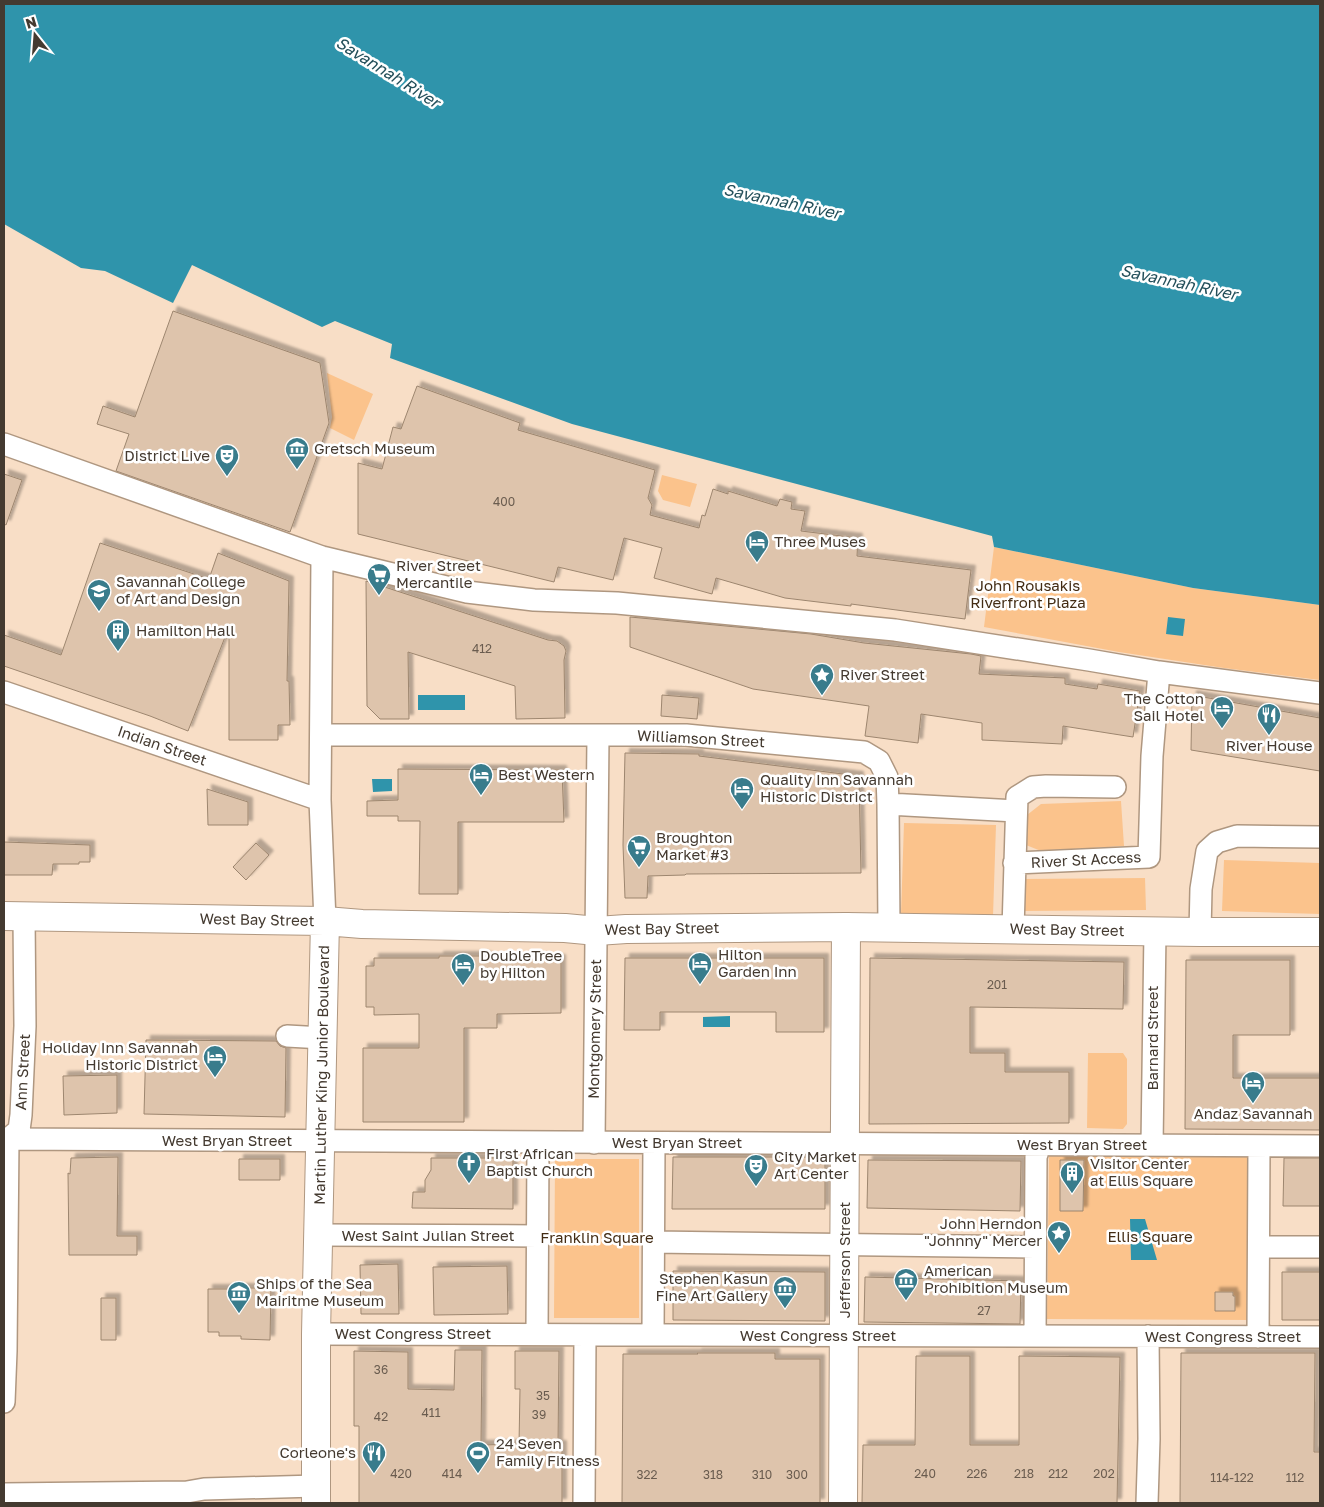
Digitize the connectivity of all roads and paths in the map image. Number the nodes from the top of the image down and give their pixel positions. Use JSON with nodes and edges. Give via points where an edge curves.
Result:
{"nodes":[{"id":1,"x":4,"y":444,"type":"edge"},
{"id":2,"x":322,"y":557,"type":"junction"},
{"id":3,"x":1158,"y":672,"type":"junction"},
{"id":4,"x":4,"y":692,"type":"edge"},
{"id":5,"x":1320,"y":693,"type":"edge"},
{"id":6,"x":321,"y":735,"type":"junction"},
{"id":7,"x":598,"y":736,"type":"junction"},
{"id":8,"x":1115,"y":787,"type":"dead end"},
{"id":9,"x":320,"y":800,"type":"junction"},
{"id":10,"x":888,"y":804,"type":"junction"},
{"id":11,"x":1016,"y":812,"type":"junction"},
{"id":12,"x":1320,"y":836,"type":"edge"},
{"id":13,"x":1014,"y":863,"type":"junction"},
{"id":14,"x":14,"y":916,"type":"edge"},
{"id":15,"x":325,"y":921,"type":"junction"},
{"id":16,"x":846,"y":927,"type":"junction"},
{"id":17,"x":889,"y":928,"type":"junction"},
{"id":18,"x":1013,"y":929,"type":"junction"},
{"id":19,"x":597,"y":931,"type":"junction"},
{"id":20,"x":1155,"y":931,"type":"junction"},
{"id":21,"x":1200,"y":932,"type":"junction"},
{"id":22,"x":1320,"y":932,"type":"edge"},
{"id":23,"x":288,"y":1036,"type":"dead end"},
{"id":24,"x":323,"y":1038,"type":"junction"},
{"id":25,"x":6,"y":1139,"type":"edge"},
{"id":26,"x":320,"y":1141,"type":"junction"},
{"id":27,"x":538,"y":1143,"type":"junction"},
{"id":28,"x":594,"y":1143,"type":"junction"},
{"id":29,"x":654,"y":1143,"type":"junction"},
{"id":30,"x":846,"y":1144,"type":"junction"},
{"id":31,"x":1040,"y":1145,"type":"junction"},
{"id":32,"x":1152,"y":1145,"type":"junction"},
{"id":33,"x":1259,"y":1146,"type":"junction"},
{"id":34,"x":1320,"y":1146,"type":"edge"},
{"id":35,"x":318,"y":1235,"type":"junction"},
{"id":36,"x":538,"y":1236,"type":"junction"},
{"id":37,"x":653,"y":1242,"type":"junction"},
{"id":38,"x":845,"y":1245,"type":"junction"},
{"id":39,"x":1259,"y":1247,"type":"junction"},
{"id":40,"x":1320,"y":1247,"type":"edge"},
{"id":41,"x":1035,"y":1248,"type":"junction"},
{"id":42,"x":316,"y":1334,"type":"junction"},
{"id":43,"x":537,"y":1334,"type":"junction"},
{"id":44,"x":586,"y":1335,"type":"junction"},
{"id":45,"x":652,"y":1335,"type":"junction"},
{"id":46,"x":844,"y":1336,"type":"junction"},
{"id":47,"x":1035,"y":1336,"type":"junction"},
{"id":48,"x":1148,"y":1336,"type":"junction"},
{"id":49,"x":1258,"y":1337,"type":"junction"},
{"id":50,"x":1320,"y":1337,"type":"edge"},
{"id":51,"x":4,"y":1402,"type":"edge"},
{"id":52,"x":4,"y":1494,"type":"edge"},
{"id":53,"x":316,"y":1495,"type":"edge"},
{"id":54,"x":584,"y":1503,"type":"edge"},
{"id":55,"x":844,"y":1503,"type":"edge"},
{"id":56,"x":1148,"y":1503,"type":"edge"}],
"edges":[{"from":1,"to":2,"type":"street"},
{"from":2,"to":3,"type":"street","via":[[467,592],[534,600],[617,602],[895,630]]},
{"from":2,"to":6,"type":"street","name":"Martin Luther King Junior Boulevard"},
{"from":3,"to":5,"type":"street"},
{"from":3,"to":13,"type":"street","name":"River St Access","via":[[1149,857]]},
{"from":4,"to":9,"type":"street","name":"Indian Street"},
{"from":6,"to":7,"type":"street","name":"Williamson Street"},
{"from":6,"to":9,"type":"street","name":"Martin Luther King Junior Boulevard"},
{"from":7,"to":10,"type":"street","name":"Williamson Street","via":[[694,735],[864,752],[879,761],[886,777]]},
{"from":7,"to":19,"type":"street","name":"Montgomery Street"},
{"from":8,"to":11,"type":"street","via":[[1033,787],[1017,797]]},
{"from":9,"to":15,"type":"street","name":"Martin Luther King Junior Boulevard"},
{"from":10,"to":11,"type":"street"},
{"from":10,"to":17,"type":"street","name":"Williamson Street"},
{"from":11,"to":13,"type":"street"},
{"from":12,"to":21,"type":"street","via":[[1236,836],[1217,842],[1207,851],[1201,889]]},
{"from":13,"to":18,"type":"street"},
{"from":14,"to":15,"type":"main road","name":"West Bay Street"},
{"from":14,"to":25,"type":"street","name":"Ann Street","via":[[25,1026],[21,1115],[18,1130]]},
{"from":15,"to":19,"type":"main road","name":"West Bay Street"},
{"from":15,"to":24,"type":"main road","name":"Martin Luther King Junior Boulevard"},
{"from":16,"to":17,"type":"main road","name":"West Bay Street"},
{"from":16,"to":19,"type":"main road","name":"West Bay Street"},
{"from":16,"to":30,"type":"main road","name":"Jefferson Street"},
{"from":17,"to":18,"type":"main road","name":"West Bay Street"},
{"from":18,"to":20,"type":"main road","name":"West Bay Street"},
{"from":19,"to":28,"type":"street","name":"Montgomery Street"},
{"from":20,"to":21,"type":"main road","name":"West Bay Street"},
{"from":20,"to":32,"type":"street","name":"Barnard Street"},
{"from":21,"to":22,"type":"main road","name":"West Bay Street"},
{"from":23,"to":24,"type":"street"},
{"from":24,"to":26,"type":"main road","name":"Martin Luther King Junior Boulevard"},
{"from":25,"to":26,"type":"street","name":"West Bryan Street"},
{"from":25,"to":51,"type":"street"},
{"from":26,"to":27,"type":"street","name":"West Bryan Street"},
{"from":26,"to":35,"type":"main road","name":"Martin Luther King Junior Boulevard"},
{"from":27,"to":28,"type":"street","name":"West Bryan Street"},
{"from":27,"to":36,"type":"street"},
{"from":28,"to":29,"type":"street","name":"West Bryan Street"},
{"from":29,"to":30,"type":"street","name":"West Bryan Street"},
{"from":29,"to":37,"type":"street"},
{"from":30,"to":31,"type":"street","name":"West Bryan Street"},
{"from":30,"to":38,"type":"main road","name":"Jefferson Street"},
{"from":31,"to":32,"type":"street","name":"West Bryan Street"},
{"from":31,"to":41,"type":"street","via":[[1036,1157]]},
{"from":32,"to":33,"type":"street","name":"West Bryan Street"},
{"from":33,"to":34,"type":"street","name":"West Bryan Street"},
{"from":33,"to":39,"type":"street"},
{"from":35,"to":36,"type":"street","name":"West Saint Julian Street"},
{"from":35,"to":42,"type":"main road","name":"Martin Luther King Junior Boulevard"},
{"from":36,"to":43,"type":"street"},
{"from":37,"to":38,"type":"street"},
{"from":37,"to":45,"type":"street"},
{"from":38,"to":41,"type":"street"},
{"from":38,"to":46,"type":"main road","name":"Jefferson Street"},
{"from":39,"to":40,"type":"street"},
{"from":39,"to":49,"type":"street"},
{"from":41,"to":47,"type":"street"},
{"from":42,"to":43,"type":"street","name":"West Congress Street"},
{"from":42,"to":53,"type":"main road","name":"Martin Luther King Junior Boulevard"},
{"from":43,"to":44,"type":"street","name":"West Congress Street"},
{"from":44,"to":45,"type":"street","name":"West Congress Street"},
{"from":44,"to":54,"type":"street"},
{"from":45,"to":46,"type":"street","name":"West Congress Street"},
{"from":46,"to":47,"type":"street","name":"West Congress Street"},
{"from":46,"to":55,"type":"main road","name":"Jefferson Street"},
{"from":47,"to":48,"type":"street","name":"West Congress Street"},
{"from":48,"to":49,"type":"street","name":"West Congress Street"},
{"from":48,"to":56,"type":"street"},
{"from":49,"to":50,"type":"street","name":"West Congress Street"},
{"from":52,"to":53,"type":"street","via":[[187,1492],[204,1489]]}]}
